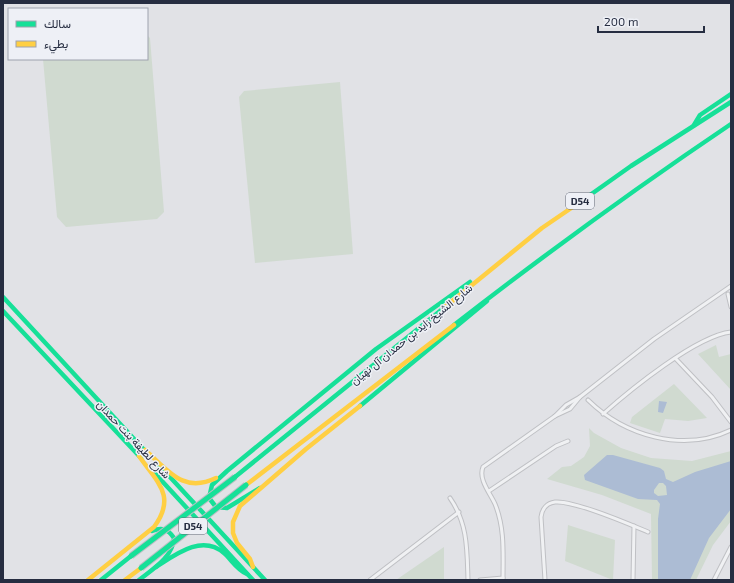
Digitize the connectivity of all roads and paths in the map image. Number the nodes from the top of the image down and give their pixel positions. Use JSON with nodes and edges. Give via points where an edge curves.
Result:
{"nodes":[{"id":1,"x":731,"y":94,"type":"edge"},
{"id":2,"x":731,"y":102,"type":"edge"},
{"id":3,"x":731,"y":124,"type":"edge"},
{"id":4,"x":694,"y":125,"type":"junction"},
{"id":5,"x":484,"y":274,"type":"junction"},
{"id":6,"x":730,"y":288,"type":"edge"},
{"id":7,"x":493,"y":293,"type":"junction"},
{"id":8,"x":728,"y":294,"type":"junction"},
{"id":9,"x":3,"y":297,"type":"edge"},
{"id":10,"x":731,"y":302,"type":"edge"},
{"id":11,"x":731,"y":307,"type":"edge"},
{"id":12,"x":3,"y":311,"type":"edge"},
{"id":13,"x":731,"y":332,"type":"edge"},
{"id":14,"x":676,"y":359,"type":"junction"},
{"id":15,"x":580,"y":397,"type":"junction"},
{"id":16,"x":588,"y":400,"type":"dead end"},
{"id":17,"x":603,"y":414,"type":"junction"},
{"id":18,"x":555,"y":416,"type":"junction"},
{"id":19,"x":731,"y":422,"type":"edge"},
{"id":20,"x":731,"y":430,"type":"edge"},
{"id":21,"x":568,"y":441,"type":"dead end"},
{"id":22,"x":144,"y":450,"type":"junction"},
{"id":23,"x":140,"y":456,"type":"junction"},
{"id":24,"x":227,"y":471,"type":"junction"},
{"id":25,"x":260,"y":488,"type":"junction"},
{"id":26,"x":488,"y":491,"type":"junction"},
{"id":27,"x":450,"y":498,"type":"dead end"},
{"id":28,"x":459,"y":512,"type":"junction"},
{"id":29,"x":634,"y":526,"type":"junction"},
{"id":30,"x":648,"y":532,"type":"dead end"},
{"id":31,"x":136,"y":542,"type":"junction"},
{"id":32,"x":731,"y":547,"type":"edge"},
{"id":33,"x":156,"y":567,"type":"junction"},
{"id":34,"x":253,"y":567,"type":"junction"},
{"id":35,"x":247,"y":574,"type":"junction"},
{"id":36,"x":503,"y":579,"type":"edge"},
{"id":37,"x":88,"y":580,"type":"edge"},
{"id":38,"x":101,"y":580,"type":"edge"},
{"id":39,"x":126,"y":580,"type":"edge"},
{"id":40,"x":139,"y":580,"type":"edge"},
{"id":41,"x":253,"y":580,"type":"edge"},
{"id":42,"x":265,"y":580,"type":"edge"},
{"id":43,"x":370,"y":580,"type":"edge"},
{"id":44,"x":468,"y":580,"type":"edge"},
{"id":45,"x":480,"y":580,"type":"edge"},
{"id":46,"x":545,"y":580,"type":"edge"},
{"id":47,"x":633,"y":580,"type":"edge"},
{"id":48,"x":714,"y":580,"type":"edge"}],
"edges":[{"from":1,"to":4,"type":"main road","via":[[700,115]]},
{"from":2,"to":4,"type":"main road","name":"شارع الشيخ زايد بن حمدان آل نهيان","number":"D54"},
{"from":3,"to":7,"type":"main road","name":"شارع الشيخ زايد بن حمدان آل نهيان","number":"D54","via":[[605,210]]},
{"from":4,"to":5,"type":"main road","name":"شارع الشيخ زايد بن حمدان آل نهيان","number":"D54","via":[[571,206]]},
{"from":5,"to":24,"type":"main road","via":[[447,297],[376,350]]},
{"from":5,"to":38,"type":"main road","name":"شارع الشيخ زايد بن حمدان آل نهيان","number":"D54","bridge":true,"via":[[235,477]]},
{"from":6,"to":8,"type":"street"},
{"from":6,"to":15,"type":"street","via":[[654,339]]},
{"from":7,"to":25,"type":"main road","via":[[467,320]]},
{"from":7,"to":39,"type":"main road","name":"شارع الشيخ زايد بن حمدان آل نهيان","number":"D54","bridge":true},
{"from":8,"to":10,"type":"street"},
{"from":8,"to":11,"type":"street"},
{"from":9,"to":22,"type":"main road","name":"شارع لطيفة بنت حمدان"},
{"from":12,"to":23,"type":"main road","name":"شارع لطيفة بنت حمدان"},
{"from":13,"to":14,"type":"street","via":[[711,337]]},
{"from":14,"to":17,"type":"street","via":[[643,381]]},
{"from":14,"to":19,"type":"street","via":[[712,397]]},
{"from":15,"to":18,"type":"street","via":[[566,405]]},
{"from":15,"to":18,"type":"street","via":[[570,409]]},
{"from":16,"to":17,"type":"street"},
{"from":17,"to":20,"type":"street","via":[[626,428],[662,439],[714,437]]},
{"from":18,"to":26,"type":"street","via":[[484,466],[481,476]]},
{"from":21,"to":26,"type":"street","via":[[556,446]]},
{"from":22,"to":24,"type":"main road","via":[[188,484],[206,483]]},
{"from":22,"to":34,"type":"main road","name":"شارع لطيفة بنت حمدان"},
{"from":23,"to":31,"type":"main road","via":[[161,485],[166,501],[158,522]]},
{"from":23,"to":35,"type":"main road","name":"شارع لطيفة بنت حمدان"},
{"from":24,"to":25,"type":"main road","via":[[210,489],[209,498],[216,507],[228,508],[250,491]]},
{"from":25,"to":34,"type":"main road","via":[[238,510],[233,526],[235,539],[250,558]]},
{"from":26,"to":36,"type":"street","via":[[502,529]]},
{"from":27,"to":28,"type":"street"},
{"from":28,"to":43,"type":"street"},
{"from":28,"to":44,"type":"street","via":[[466,535]]},
{"from":29,"to":30,"type":"street"},
{"from":29,"to":46,"type":"street","via":[[580,507],[556,502],[548,504],[541,516]]},
{"from":29,"to":47,"type":"street"},
{"from":31,"to":33,"type":"main road","via":[[157,529],[165,529],[172,534],[173,548]]},
{"from":31,"to":37,"type":"main road"},
{"from":32,"to":48,"type":"street"},
{"from":33,"to":35,"type":"main road","via":[[192,546],[208,545],[220,550],[238,569]]},
{"from":33,"to":40,"type":"main road"},
{"from":34,"to":42,"type":"main road","name":"شارع لطيفة بنت حمدان"},
{"from":35,"to":41,"type":"main road","name":"شارع لطيفة بنت حمدان"},
{"from":36,"to":45,"type":"street"}]}
